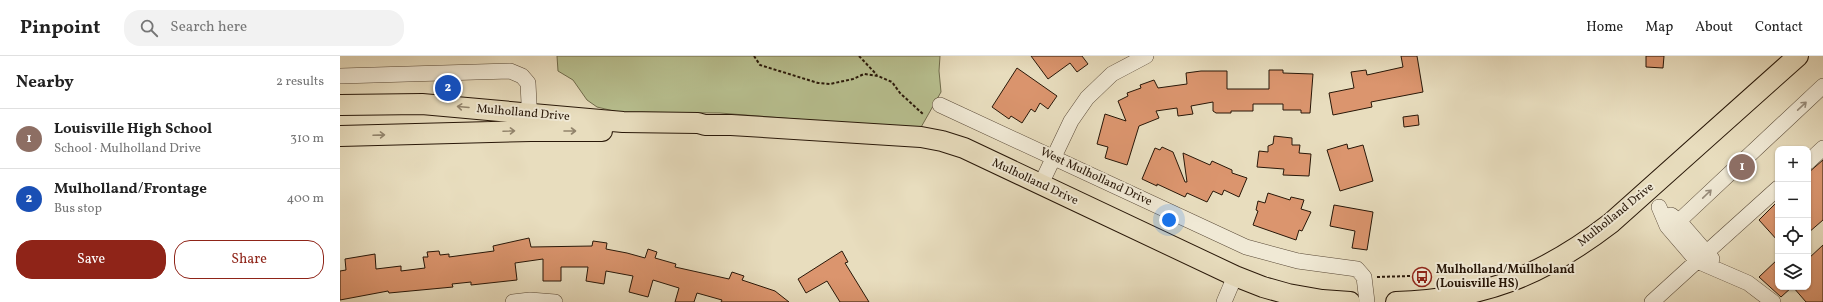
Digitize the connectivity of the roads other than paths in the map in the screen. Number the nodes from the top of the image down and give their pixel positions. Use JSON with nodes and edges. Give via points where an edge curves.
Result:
{"nodes":[{"id":1,"x":1146,"y":56,"type":"edge"},
{"id":2,"x":1798,"y":56,"type":"edge"},
{"id":3,"x":340,"y":76,"type":"edge"},
{"id":4,"x":1823,"y":86,"type":"edge"},
{"id":5,"x":340,"y":105,"type":"edge"},
{"id":6,"x":940,"y":105,"type":"dead end"},
{"id":7,"x":530,"y":122,"type":"junction"},
{"id":8,"x":340,"y":136,"type":"edge"},
{"id":9,"x":1823,"y":148,"type":"edge"},
{"id":10,"x":1053,"y":157,"type":"junction"},
{"id":11,"x":1811,"y":159,"type":"edge"},
{"id":12,"x":1041,"y":184,"type":"junction"},
{"id":13,"x":1775,"y":191,"type":"edge"},
{"id":14,"x":1645,"y":192,"type":"junction"},
{"id":15,"x":1673,"y":223,"type":"junction"},
{"id":16,"x":1702,"y":256,"type":"junction"},
{"id":17,"x":1234,"y":276,"type":"junction"},
{"id":18,"x":1441,"y":300,"type":"edge"},
{"id":19,"x":513,"y":302,"type":"edge"},
{"id":20,"x":555,"y":302,"type":"edge"},
{"id":21,"x":1224,"y":302,"type":"edge"},
{"id":22,"x":1350,"y":302,"type":"edge"},
{"id":23,"x":1366,"y":302,"type":"edge"},
{"id":24,"x":1396,"y":302,"type":"edge"},
{"id":25,"x":1652,"y":302,"type":"edge"},
{"id":26,"x":1773,"y":302,"type":"edge"}],
"edges":[{"from":1,"to":10,"type":"street","via":[[1112,74],[1087,98],[1071,121]]},
{"from":2,"to":14,"type":"main road","name":"Mulholland Drive"},
{"from":3,"to":7,"type":"street","via":[[510,71],[522,76],[528,83]]},
{"from":15,"to":4,"type":"street","one_way":true},
{"from":7,"to":5,"type":"main road","name":"Mulholland Drive","one_way":true,"via":[[422,104]]},
{"from":6,"to":10,"type":"street","name":"West Mulholland Drive"},
{"from":8,"to":7,"type":"main road","name":"Mulholland Drive","one_way":true},
{"from":7,"to":12,"type":"main road","name":"Mulholland Drive","via":[[566,132],[698,129],[705,125],[731,125],[921,137],[964,148]]},
{"from":9,"to":11,"type":"street"},
{"from":10,"to":12,"type":"street"},
{"from":10,"to":23,"type":"street","name":"West Mulholland Drive","via":[[1246,247],[1298,261],[1357,269],[1364,277]]},
{"from":12,"to":17,"type":"main road","name":"Mulholland Drive"},
{"from":13,"to":16,"type":"street"},
{"from":14,"to":15,"type":"street"},
{"from":14,"to":18,"type":"main road","name":"Mulholland Drive","via":[[1586,242],[1539,269],[1513,282]]},
{"from":15,"to":16,"type":"street"},
{"from":16,"to":25,"type":"street"},
{"from":16,"to":26,"type":"street","via":[[1723,272],[1748,283]]},
{"from":17,"to":21,"type":"street"},
{"from":17,"to":22,"type":"main road","name":"Mulholland Drive","via":[[1288,294]]},
{"from":18,"to":24,"type":"main road","name":"Mulholland Drive"},
{"from":19,"to":20,"type":"street"}]}
